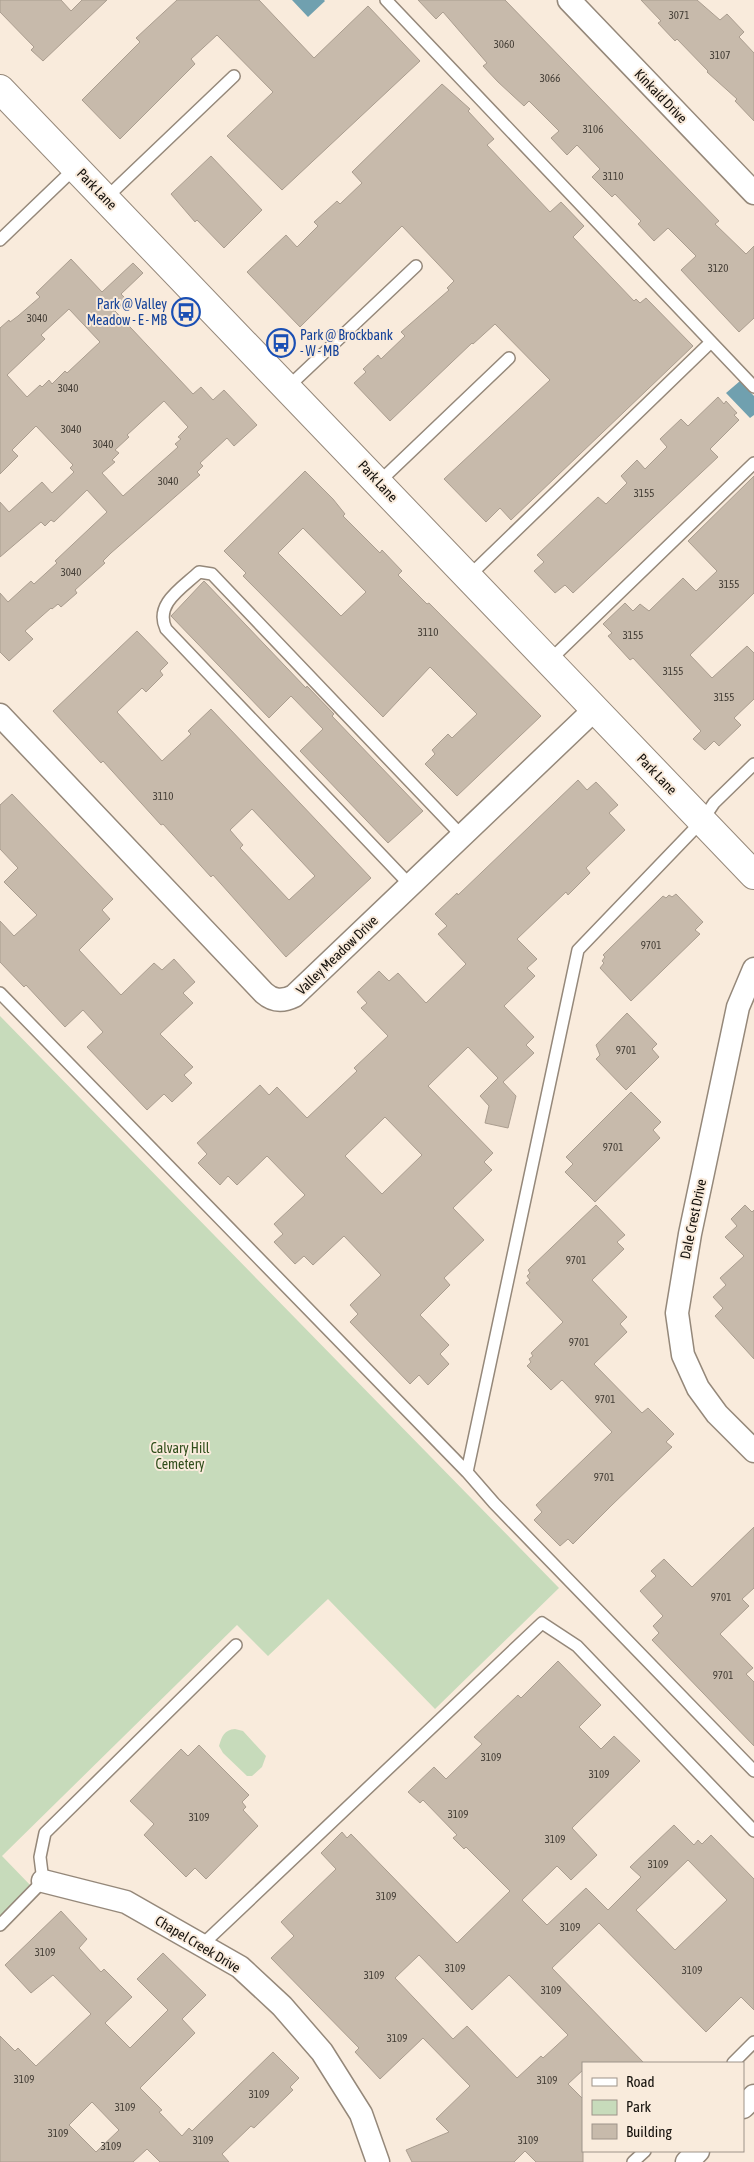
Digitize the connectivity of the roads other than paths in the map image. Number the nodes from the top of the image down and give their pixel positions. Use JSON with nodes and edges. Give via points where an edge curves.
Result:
{"nodes":[{"id":1,"x":386,"y":0,"type":"edge"},
{"id":2,"x":569,"y":0,"type":"edge"},
{"id":3,"x":234,"y":76,"type":"dead end"},
{"id":4,"x":0,"y":89,"type":"edge"},
{"id":5,"x":76,"y":167,"type":"junction"},
{"id":6,"x":754,"y":192,"type":"edge"},
{"id":7,"x":106,"y":198,"type":"junction"},
{"id":8,"x":0,"y":240,"type":"edge"},
{"id":9,"x":416,"y":266,"type":"dead end"},
{"id":10,"x":711,"y":342,"type":"junction"},
{"id":11,"x":509,"y":358,"type":"dead end"},
{"id":12,"x":288,"y":387,"type":"junction"},
{"id":13,"x":754,"y":388,"type":"edge"},
{"id":14,"x":754,"y":463,"type":"edge"},
{"id":15,"x":379,"y":482,"type":"junction"},
{"id":16,"x":468,"y":577,"type":"junction"},
{"id":17,"x":549,"y":661,"type":"junction"},
{"id":18,"x":594,"y":710,"type":"junction"},
{"id":19,"x":0,"y":715,"type":"edge"},
{"id":20,"x":754,"y":764,"type":"edge"},
{"id":21,"x":702,"y":821,"type":"junction"},
{"id":22,"x":462,"y":836,"type":"junction"},
{"id":23,"x":754,"y":875,"type":"edge"},
{"id":24,"x":410,"y":885,"type":"junction"},
{"id":25,"x":754,"y":968,"type":"edge"},
{"id":26,"x":0,"y":993,"type":"edge"},
{"id":27,"x":754,"y":1451,"type":"edge"},
{"id":28,"x":467,"y":1472,"type":"junction"},
{"id":29,"x":236,"y":1645,"type":"dead end"},
{"id":30,"x":754,"y":1771,"type":"edge"},
{"id":31,"x":754,"y":1831,"type":"edge"},
{"id":32,"x":43,"y":1881,"type":"junction"},
{"id":33,"x":0,"y":1925,"type":"edge"},
{"id":34,"x":203,"y":1944,"type":"junction"},
{"id":35,"x":754,"y":2042,"type":"edge"},
{"id":36,"x":734,"y":2062,"type":"edge"},
{"id":37,"x":754,"y":2096,"type":"edge"},
{"id":38,"x":744,"y":2106,"type":"edge"},
{"id":39,"x":644,"y":2152,"type":"edge"},
{"id":40,"x":697,"y":2152,"type":"edge"},
{"id":41,"x":378,"y":2162,"type":"edge"},
{"id":42,"x":633,"y":2162,"type":"edge"},
{"id":43,"x":687,"y":2162,"type":"edge"}],
"edges":[{"from":1,"to":10,"type":"lane"},
{"from":2,"to":6,"type":"street","name":"Kinkaid Drive"},
{"from":3,"to":7,"type":"lane"},
{"from":4,"to":5,"type":"street","name":"Park Lane"},
{"from":5,"to":7,"type":"street","name":"Park Lane"},
{"from":5,"to":8,"type":"lane"},
{"from":7,"to":12,"type":"street","name":"Park Lane"},
{"from":9,"to":12,"type":"lane"},
{"from":10,"to":13,"type":"lane"},
{"from":10,"to":16,"type":"lane"},
{"from":11,"to":15,"type":"lane"},
{"from":12,"to":15,"type":"street","name":"Park Lane"},
{"from":14,"to":17,"type":"lane"},
{"from":15,"to":16,"type":"street","name":"Park Lane"},
{"from":16,"to":17,"type":"street","name":"Park Lane"},
{"from":17,"to":18,"type":"street","name":"Park Lane"},
{"from":18,"to":21,"type":"street","name":"Park Lane"},
{"from":18,"to":22,"type":"street","name":"Valley Meadow Drive"},
{"from":19,"to":24,"type":"street","name":"Valley Meadow Drive","via":[[264,993],[275,1000],[294,996]]},
{"from":20,"to":21,"type":"lane","via":[[714,803]]},
{"from":21,"to":23,"type":"street","name":"Park Lane"},
{"from":21,"to":28,"type":"lane","via":[[578,950]]},
{"from":22,"to":24,"type":"street","name":"Valley Meadow Drive"},
{"from":22,"to":24,"type":"lane","via":[[212,574],[199,572],[163,606],[161,620],[166,629]]},
{"from":25,"to":27,"type":"street","name":"Dale Crest Drive","via":[[738,1007],[690,1234],[677,1313],[683,1355],[698,1388],[717,1414]]},
{"from":26,"to":28,"type":"lane"},
{"from":28,"to":30,"type":"lane","via":[[494,1504]]},
{"from":29,"to":32,"type":"lane","via":[[45,1833],[40,1857]]},
{"from":31,"to":34,"type":"lane","via":[[577,1646],[542,1623]]},
{"from":32,"to":33,"type":"lane"},
{"from":32,"to":34,"type":"street","name":"Chapel Creek Drive","via":[[126,1902]]},
{"from":34,"to":41,"type":"street","name":"Chapel Creek Drive","via":[[240,1967],[282,2006],[322,2052],[361,2114]]},
{"from":35,"to":36,"type":"lane"},
{"from":37,"to":38,"type":"street"},
{"from":39,"to":42,"type":"lane"},
{"from":40,"to":43,"type":"street"}]}
